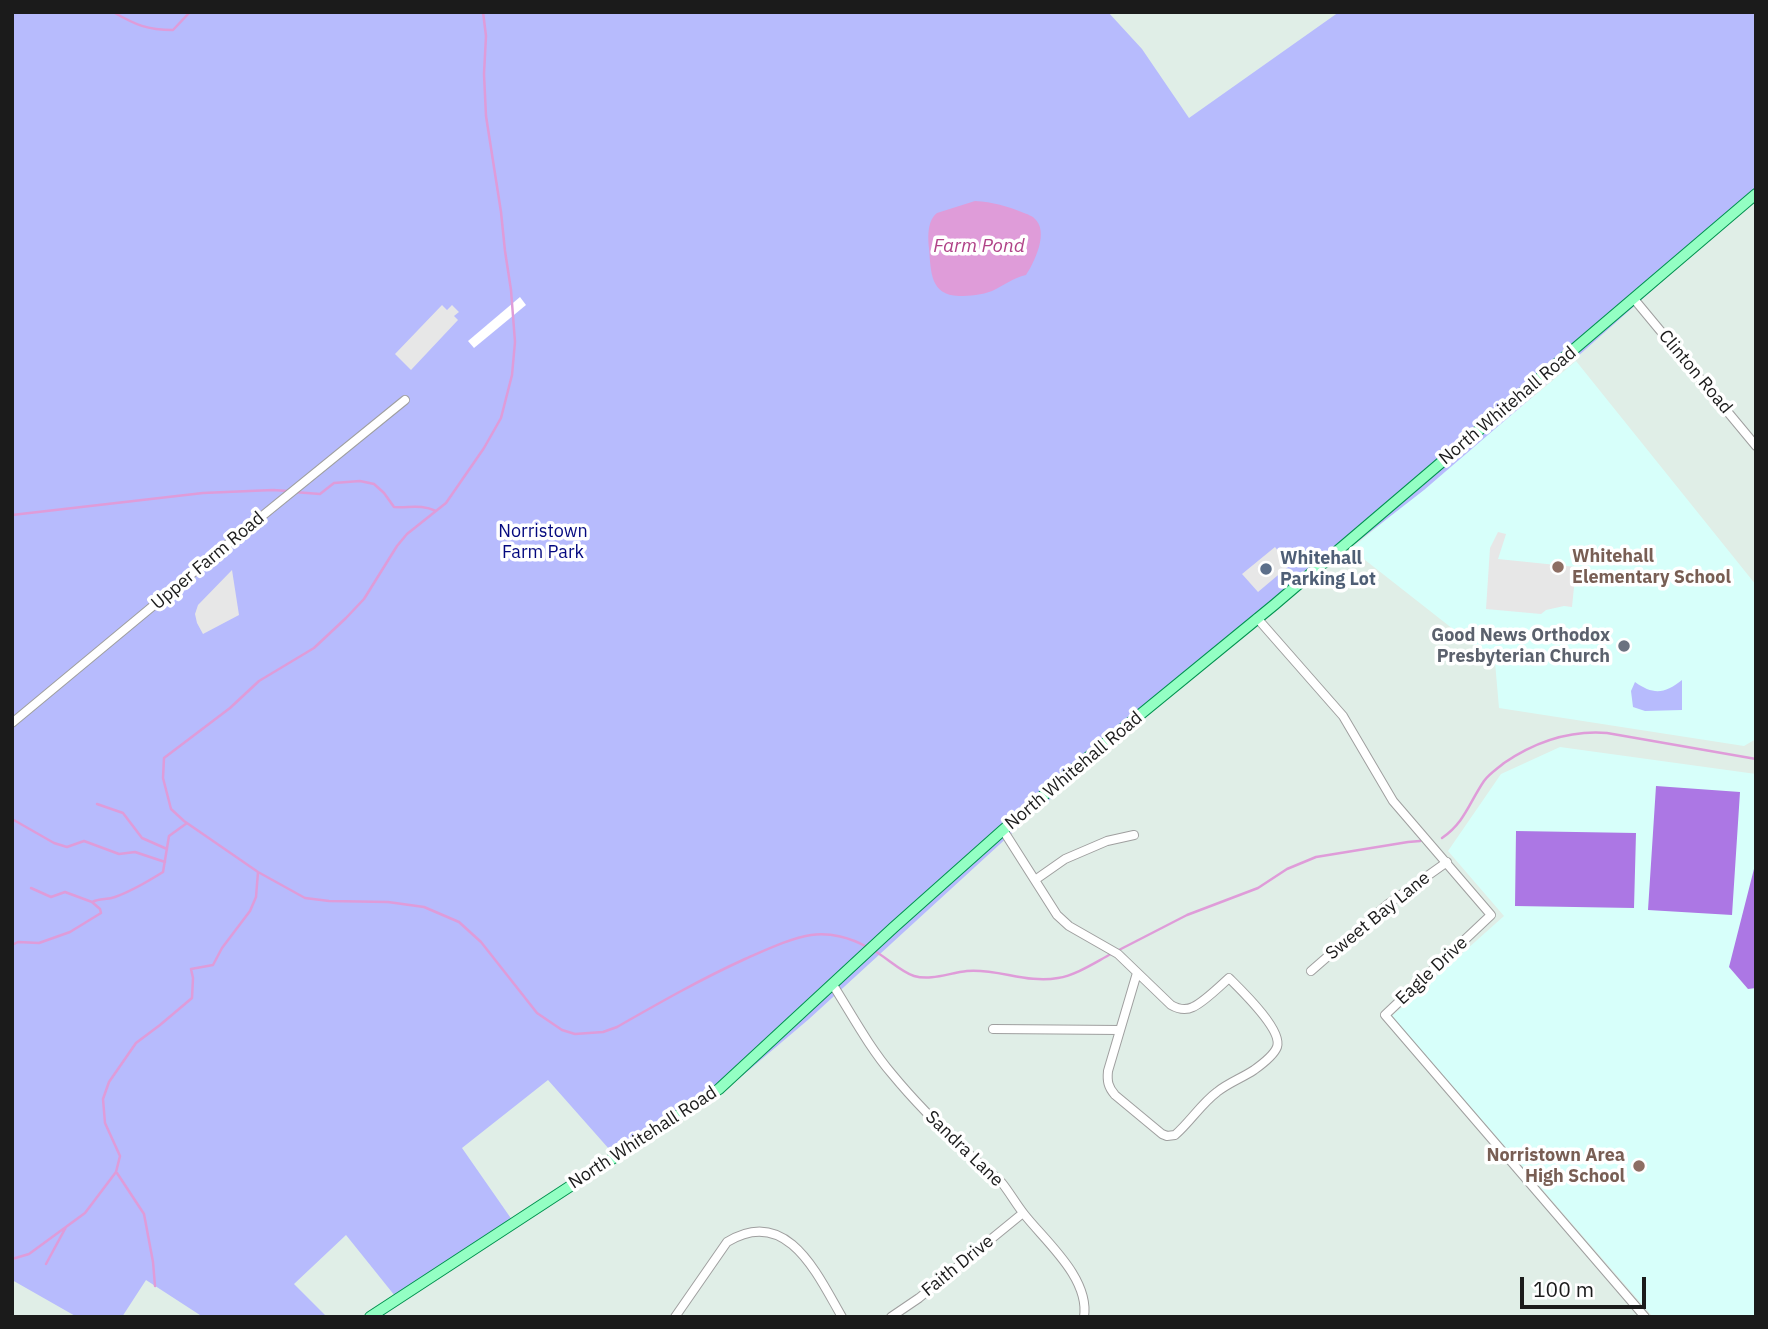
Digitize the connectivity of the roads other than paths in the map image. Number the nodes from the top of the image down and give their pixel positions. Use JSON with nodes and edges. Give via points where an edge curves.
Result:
{"nodes":[{"id":1,"x":1756,"y":194,"type":"edge"},
{"id":2,"x":1634,"y":299,"type":"junction"},
{"id":3,"x":405,"y":400,"type":"dead end"},
{"id":4,"x":1756,"y":446,"type":"edge"},
{"id":5,"x":1257,"y":618,"type":"junction"},
{"id":6,"x":12,"y":723,"type":"edge"},
{"id":7,"x":1003,"y":830,"type":"junction"},
{"id":8,"x":1134,"y":835,"type":"dead end"},
{"id":9,"x":1447,"y":862,"type":"junction"},
{"id":10,"x":1035,"y":880,"type":"junction"},
{"id":11,"x":1311,"y":971,"type":"dead end"},
{"id":12,"x":1138,"y":972,"type":"junction"},
{"id":13,"x":833,"y":985,"type":"junction"},
{"id":14,"x":993,"y":1029,"type":"dead end"},
{"id":15,"x":1120,"y":1030,"type":"junction"},
{"id":16,"x":1023,"y":1213,"type":"junction"},
{"id":17,"x":370,"y":1317,"type":"edge"},
{"id":18,"x":675,"y":1317,"type":"edge"},
{"id":19,"x":842,"y":1317,"type":"edge"},
{"id":20,"x":891,"y":1317,"type":"edge"},
{"id":21,"x":1084,"y":1317,"type":"edge"},
{"id":22,"x":1645,"y":1317,"type":"edge"}],
"edges":[{"from":1,"to":2,"type":"main road","name":"North Whitehall Road"},
{"from":2,"to":4,"type":"street","name":"Clinton Road"},
{"from":2,"to":5,"type":"main road","name":"North Whitehall Road"},
{"from":3,"to":6,"type":"street","name":"Upper Farm Road"},
{"from":5,"to":7,"type":"main road","name":"North Whitehall Road"},
{"from":5,"to":9,"type":"street","name":"Eagle Drive","via":[[1334,704],[1393,801]]},
{"from":7,"to":10,"type":"street"},
{"from":7,"to":13,"type":"main road","name":"North Whitehall Road"},
{"from":8,"to":10,"type":"street","via":[[1065,859]]},
{"from":9,"to":11,"type":"street","name":"Sweet Bay Lane","via":[[1388,904]]},
{"from":9,"to":22,"type":"street","name":"Eagle Drive","via":[[1491,915],[1385,1015]]},
{"from":10,"to":12,"type":"street","via":[[1069,926],[1118,954]]},
{"from":12,"to":15,"type":"street"},
{"from":12,"to":15,"type":"street","via":[[1164,999],[1184,1010],[1193,1008],[1229,978],[1269,1023],[1278,1046],[1255,1069],[1216,1093],[1175,1135],[1167,1136],[1110,1088],[1108,1071]]},
{"from":13,"to":16,"type":"street","name":"Sandra Lane","via":[[889,1071],[917,1104],[1002,1184]]},
{"from":13,"to":17,"type":"main road","name":"North Whitehall Road","via":[[719,1089]]},
{"from":14,"to":15,"type":"street"},
{"from":16,"to":20,"type":"street","name":"Faith Drive"},
{"from":16,"to":21,"type":"street","name":"Sandra Lane","via":[[1077,1280]]},
{"from":18,"to":19,"type":"street","via":[[722,1247],[751,1232],[777,1234],[794,1245]]}]}
